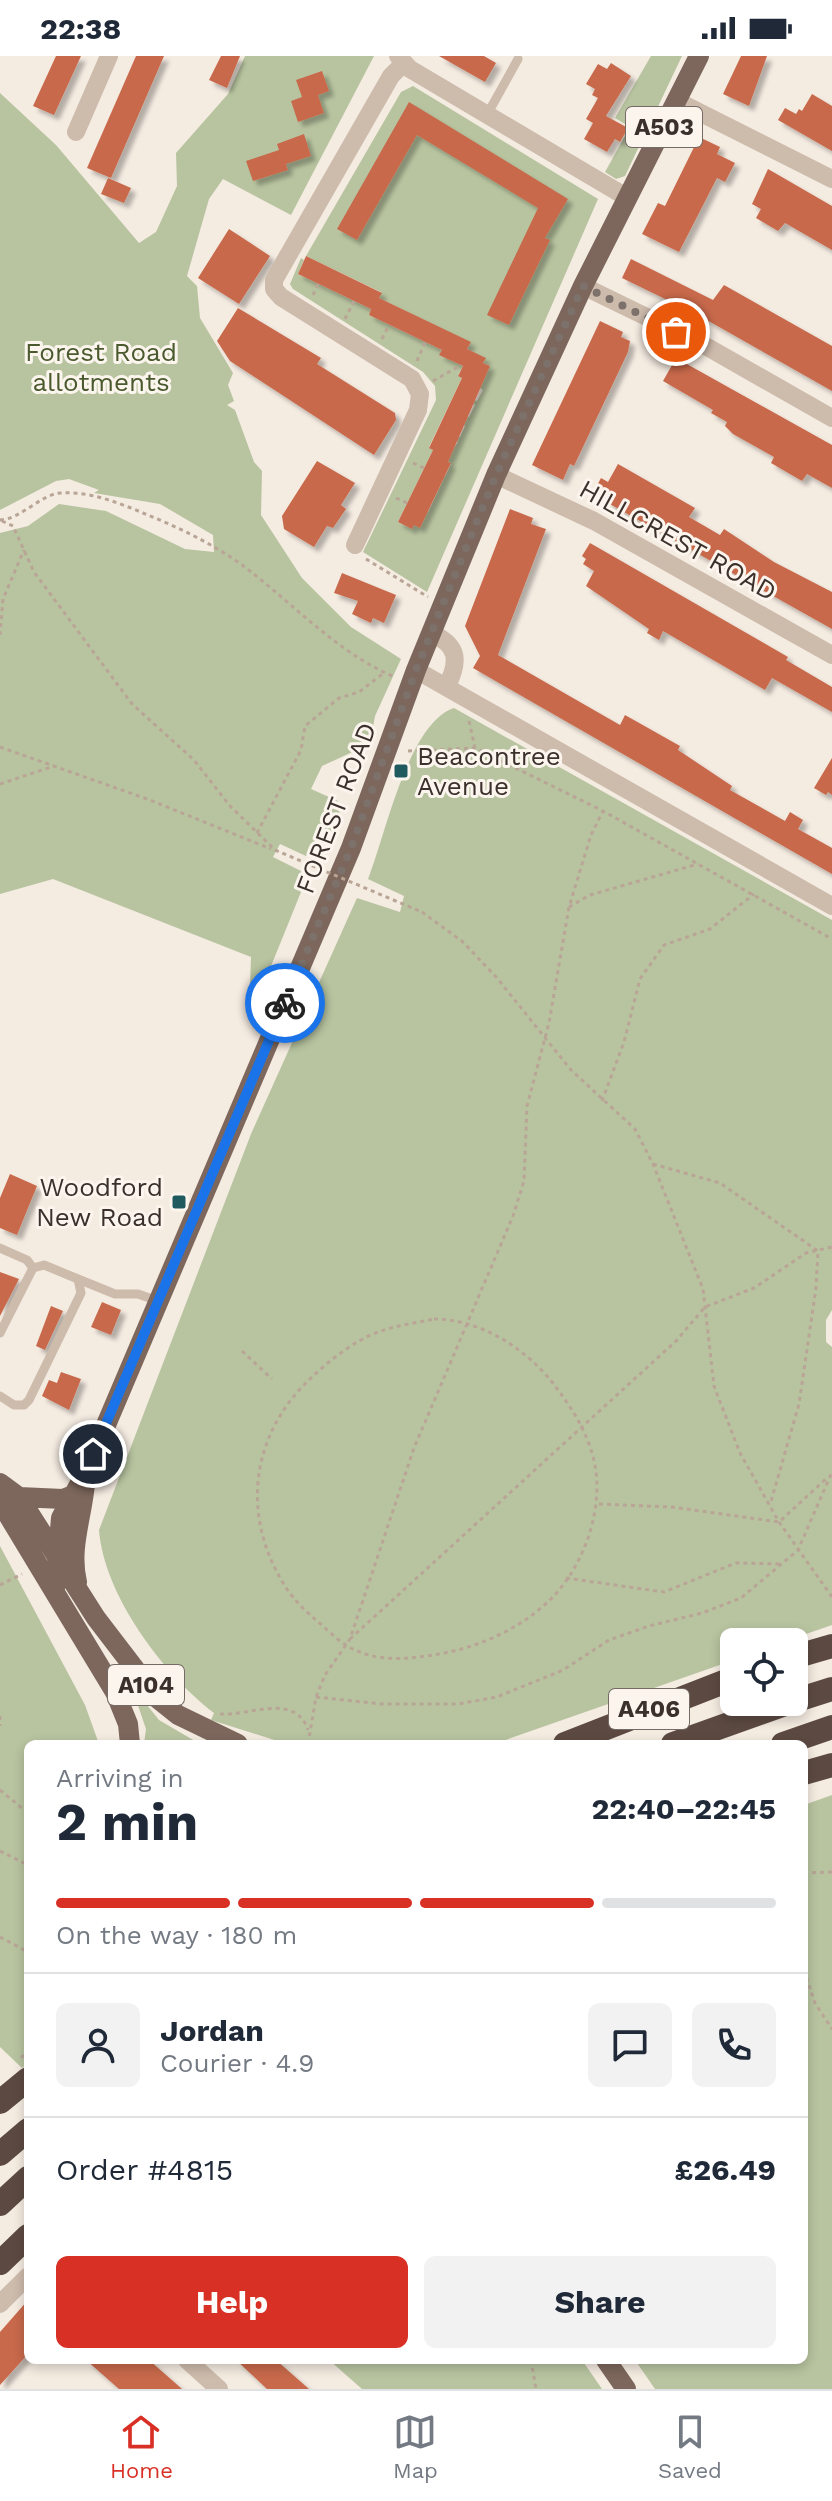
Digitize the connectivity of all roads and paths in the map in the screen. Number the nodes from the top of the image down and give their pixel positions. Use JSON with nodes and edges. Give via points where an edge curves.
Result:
{"nodes":[{"id":1,"x":109,"y":56,"type":"edge"},
{"id":2,"x":699,"y":56,"type":"edge"},
{"id":3,"x":518,"y":59,"type":"dead end"},
{"id":4,"x":401,"y":60,"type":"edge"},
{"id":5,"x":677,"y":101,"type":"junction"},
{"id":6,"x":488,"y":113,"type":"junction"},
{"id":7,"x":76,"y":132,"type":"dead end"},
{"id":8,"x":832,"y":179,"type":"edge"},
{"id":9,"x":628,"y":198,"type":"junction"},
{"id":10,"x":583,"y":286,"type":"junction"},
{"id":11,"x":461,"y":365,"type":"dead end"},
{"id":12,"x":418,"y":388,"type":"junction"},
{"id":13,"x":832,"y":418,"type":"edge"},
{"id":14,"x":496,"y":475,"type":"junction"},
{"id":15,"x":1,"y":521,"type":"edge"},
{"id":16,"x":355,"y":545,"type":"joint"},
{"id":17,"x":24,"y":550,"type":"junction"},
{"id":18,"x":428,"y":597,"type":"dead end"},
{"id":19,"x":431,"y":633,"type":"junction"},
{"id":20,"x":0,"y":635,"type":"edge"},
{"id":21,"x":832,"y":655,"type":"edge"},
{"id":22,"x":416,"y":670,"type":"junction"},
{"id":23,"x":385,"y":672,"type":"junction"},
{"id":24,"x":395,"y":677,"type":"dead end"},
{"id":25,"x":447,"y":686,"type":"junction"},
{"id":26,"x":0,"y":747,"type":"edge"},
{"id":27,"x":405,"y":751,"type":"dead end"},
{"id":28,"x":54,"y":766,"type":"junction"},
{"id":29,"x":0,"y":784,"type":"edge"},
{"id":30,"x":603,"y":811,"type":"junction"},
{"id":31,"x":257,"y":833,"type":"junction"},
{"id":32,"x":275,"y":850,"type":"junction"},
{"id":33,"x":700,"y":863,"type":"junction"},
{"id":34,"x":754,"y":894,"type":"junction"},
{"id":35,"x":832,"y":906,"type":"edge"},
{"id":36,"x":569,"y":907,"type":"junction"},
{"id":37,"x":832,"y":939,"type":"edge"},
{"id":38,"x":545,"y":1040,"type":"junction"},
{"id":39,"x":602,"y":1101,"type":"junction"},
{"id":40,"x":653,"y":1164,"type":"junction"},
{"id":41,"x":832,"y":1247,"type":"edge"},
{"id":42,"x":0,"y":1248,"type":"edge"},
{"id":43,"x":818,"y":1251,"type":"junction"},
{"id":44,"x":33,"y":1268,"type":"junction"},
{"id":45,"x":78,"y":1279,"type":"junction"},
{"id":46,"x":158,"y":1301,"type":"junction"},
{"id":47,"x":705,"y":1307,"type":"junction"},
{"id":48,"x":467,"y":1322,"type":"junction"},
{"id":49,"x":0,"y":1333,"type":"edge"},
{"id":50,"x":242,"y":1351,"type":"dead end"},
{"id":51,"x":272,"y":1379,"type":"dead end"},
{"id":52,"x":0,"y":1396,"type":"edge"},
{"id":53,"x":582,"y":1425,"type":"junction"},
{"id":54,"x":86,"y":1472,"type":"junction"},
{"id":55,"x":831,"y":1473,"type":"edge"},
{"id":56,"x":0,"y":1483,"type":"edge"},
{"id":57,"x":10,"y":1494,"type":"edge"},
{"id":58,"x":73,"y":1495,"type":"junction"},
{"id":59,"x":597,"y":1504,"type":"junction"},
{"id":60,"x":770,"y":1505,"type":"junction"},
{"id":61,"x":779,"y":1522,"type":"junction"},
{"id":62,"x":798,"y":1550,"type":"junction"},
{"id":63,"x":56,"y":1557,"type":"junction"},
{"id":64,"x":782,"y":1564,"type":"junction"},
{"id":65,"x":26,"y":1573,"type":"dead end"},
{"id":66,"x":566,"y":1578,"type":"junction"},
{"id":67,"x":0,"y":1585,"type":"edge"},
{"id":68,"x":55,"y":1589,"type":"junction"},
{"id":69,"x":81,"y":1595,"type":"junction"},
{"id":70,"x":831,"y":1595,"type":"edge"},
{"id":71,"x":350,"y":1639,"type":"junction"},
{"id":72,"x":832,"y":1646,"type":"edge"},
{"id":73,"x":345,"y":1647,"type":"junction"},
{"id":74,"x":808,"y":1653,"type":"edge"},
{"id":75,"x":720,"y":1683,"type":"edge"},
{"id":76,"x":832,"y":1689,"type":"edge"},
{"id":77,"x":316,"y":1697,"type":"junction"},
{"id":78,"x":808,"y":1697,"type":"edge"},
{"id":79,"x":214,"y":1713,"type":"dead end"},
{"id":80,"x":0,"y":1716,"type":"edge"},
{"id":81,"x":753,"y":1716,"type":"edge"},
{"id":82,"x":0,"y":1726,"type":"edge"},
{"id":83,"x":832,"y":1727,"type":"edge"},
{"id":84,"x":310,"y":1733,"type":"junction"},
{"id":85,"x":130,"y":1740,"type":"edge"},
{"id":86,"x":230,"y":1740,"type":"edge"},
{"id":87,"x":309,"y":1740,"type":"edge"},
{"id":88,"x":575,"y":1740,"type":"edge"},
{"id":89,"x":684,"y":1740,"type":"edge"},
{"id":90,"x":795,"y":1740,"type":"edge"},
{"id":91,"x":832,"y":1765,"type":"edge"},
{"id":92,"x":808,"y":1772,"type":"edge"},
{"id":93,"x":0,"y":1790,"type":"edge"},
{"id":94,"x":24,"y":1810,"type":"edge"},
{"id":95,"x":0,"y":1851,"type":"edge"},
{"id":96,"x":24,"y":1863,"type":"edge"},
{"id":97,"x":832,"y":1872,"type":"edge"},
{"id":98,"x":808,"y":1873,"type":"edge"},
{"id":99,"x":0,"y":1937,"type":"edge"},
{"id":100,"x":24,"y":1950,"type":"edge"},
{"id":101,"x":808,"y":1982,"type":"edge"},
{"id":102,"x":832,"y":2029,"type":"edge"},
{"id":103,"x":24,"y":2082,"type":"edge"},
{"id":104,"x":0,"y":2102,"type":"edge"},
{"id":105,"x":24,"y":2133,"type":"edge"},
{"id":106,"x":0,"y":2154,"type":"edge"},
{"id":107,"x":24,"y":2182,"type":"edge"},
{"id":108,"x":0,"y":2204,"type":"edge"},
{"id":109,"x":24,"y":2240,"type":"edge"},
{"id":110,"x":0,"y":2263,"type":"edge"},
{"id":111,"x":24,"y":2280,"type":"edge"},
{"id":112,"x":0,"y":2304,"type":"edge"},
{"id":113,"x":191,"y":2364,"type":"edge"},
{"id":114,"x":532,"y":2364,"type":"edge"},
{"id":115,"x":609,"y":2364,"type":"edge"},
{"id":116,"x":219,"y":2389,"type":"edge"},
{"id":117,"x":536,"y":2389,"type":"edge"},
{"id":118,"x":626,"y":2389,"type":"edge"}],
"edges":[{"from":1,"to":7,"type":"street"},
{"from":2,"to":5,"type":"main road","name":"FOREST ROAD","number":"A503"},
{"from":3,"to":6,"type":"lane"},
{"from":4,"to":6,"type":"street"},
{"from":4,"to":12,"type":"street","via":[[274,280],[274,289],[412,379]]},
{"from":5,"to":8,"type":"street"},
{"from":5,"to":9,"type":"main road","name":"FOREST ROAD","number":"A503"},
{"from":6,"to":9,"type":"street"},
{"from":9,"to":10,"type":"main road","name":"FOREST ROAD","number":"A503"},
{"from":10,"to":13,"type":"street","via":[[702,344]]},
{"from":10,"to":14,"type":"main road","name":"FOREST ROAD","number":"A503"},
{"from":11,"to":12,"type":"path"},
{"from":12,"to":16,"type":"street","via":[[418,410]]},
{"from":14,"to":19,"type":"main road","name":"FOREST ROAD","number":"A503"},
{"from":14,"to":21,"type":"street","name":"HILLCREST ROAD","via":[[594,521]]},
{"from":15,"to":17,"type":"path","via":[[13,526]]},
{"from":15,"to":23,"type":"path","via":[[57,493],[88,494],[181,528],[247,569],[339,644]]},
{"from":16,"to":18,"type":"path","via":[[384,574]]},
{"from":17,"to":20,"type":"path","via":[[3,599]]},
{"from":17,"to":31,"type":"path","via":[[34,572],[132,704],[194,760]]},
{"from":19,"to":22,"type":"main road","name":"FOREST ROAD","number":"A503"},
{"from":19,"to":25,"type":"street","via":[[449,642],[456,655]]},
{"from":22,"to":25,"type":"street"},
{"from":22,"to":46,"type":"main road","name":"FOREST ROAD","number":"A503","via":[[351,848]]},
{"from":23,"to":24,"type":"path"},
{"from":23,"to":31,"type":"path","via":[[359,692],[339,698],[305,726],[301,750]]},
{"from":25,"to":35,"type":"street"},
{"from":26,"to":28,"type":"path"},
{"from":27,"to":30,"type":"path","via":[[475,748]]},
{"from":28,"to":29,"type":"path"},
{"from":28,"to":32,"type":"path"},
{"from":30,"to":33,"type":"path"},
{"from":30,"to":36,"type":"path"},
{"from":31,"to":32,"type":"path"},
{"from":32,"to":38,"type":"path","bridge":true,"via":[[422,912],[463,942]]},
{"from":33,"to":34,"type":"path"},
{"from":33,"to":36,"type":"path","via":[[590,895]]},
{"from":34,"to":37,"type":"path"},
{"from":34,"to":39,"type":"path","via":[[710,929],[664,945],[640,979]]},
{"from":36,"to":38,"type":"path"},
{"from":38,"to":39,"type":"path"},
{"from":38,"to":48,"type":"path","via":[[527,1106],[524,1181]]},
{"from":39,"to":40,"type":"path","via":[[635,1129]]},
{"from":40,"to":43,"type":"path","via":[[720,1183]]},
{"from":40,"to":47,"type":"path","via":[[703,1289]]},
{"from":41,"to":43,"type":"path"},
{"from":42,"to":44,"type":"lane"},
{"from":43,"to":47,"type":"path","via":[[806,1253],[754,1288]]},
{"from":43,"to":60,"type":"path","via":[[799,1404]]},
{"from":44,"to":45,"type":"lane","via":[[44,1265]]},
{"from":44,"to":49,"type":"lane"},
{"from":45,"to":46,"type":"lane","via":[[115,1294]]},
{"from":45,"to":52,"type":"lane","via":[[81,1293],[29,1400],[14,1405]]},
{"from":46,"to":54,"type":"main road","name":"FOREST ROAD","number":"A503"},
{"from":47,"to":53,"type":"path","via":[[676,1341]]},
{"from":47,"to":60,"type":"path","via":[[714,1386],[740,1453]]},
{"from":48,"to":53,"type":"path","via":[[504,1340],[541,1368]]},
{"from":48,"to":71,"type":"path","via":[[414,1448]]},
{"from":48,"to":73,"type":"path","via":[[434,1319],[378,1331],[328,1361],[296,1392],[268,1432],[257,1512],[268,1551],[284,1585],[307,1614]]},
{"from":50,"to":51,"type":"path"},
{"from":53,"to":59,"type":"path","via":[[593,1453]]},
{"from":53,"to":71,"type":"path"},
{"from":54,"to":58,"type":"main road","name":"FOREST ROAD","number":"A503"},
{"from":54,"to":69,"type":"main road","number":"A503","via":[[73,1565]]},
{"from":55,"to":61,"type":"path"},
{"from":55,"to":62,"type":"path"},
{"from":56,"to":57,"type":"main road","number":"A104"},
{"from":57,"to":58,"type":"main road","via":[[55,1499]]},
{"from":57,"to":63,"type":"main road","number":"A104"},
{"from":57,"to":68,"type":"main road","number":"A104","via":[[5,1510]]},
{"from":58,"to":63,"type":"main road","name":"FOREST ROAD","number":"A503","via":[[61,1518]]},
{"from":59,"to":61,"type":"path","via":[[672,1507]]},
{"from":59,"to":66,"type":"path","via":[[581,1554]]},
{"from":60,"to":61,"type":"path"},
{"from":61,"to":62,"type":"path"},
{"from":62,"to":64,"type":"path"},
{"from":62,"to":70,"type":"path"},
{"from":63,"to":68,"type":"main road","name":"FOREST ROAD","number":"A503"},
{"from":63,"to":69,"type":"main road","number":"A104"},
{"from":64,"to":66,"type":"path","via":[[736,1563],[664,1592]]},
{"from":64,"to":77,"type":"path","via":[[741,1598],[609,1640],[563,1670],[497,1697],[443,1704]]},
{"from":65,"to":67,"type":"path"},
{"from":66,"to":73,"type":"path","via":[[540,1610],[489,1641],[453,1653],[398,1660]]},
{"from":68,"to":85,"type":"main road","number":"A104","via":[[115,1692]]},
{"from":69,"to":86,"type":"main road","number":"A104","via":[[158,1699]]},
{"from":71,"to":73,"type":"path"},
{"from":72,"to":74,"type":"highway"},
{"from":73,"to":77,"type":"path"},
{"from":75,"to":88,"type":"highway","number":"A406"},
{"from":76,"to":78,"type":"highway","number":"A406"},
{"from":77,"to":84,"type":"path"},
{"from":79,"to":84,"type":"path","via":[[288,1707],[299,1713]]},
{"from":80,"to":82,"type":"path"},
{"from":81,"to":89,"type":"highway","number":"A406"},
{"from":83,"to":90,"type":"highway"},
{"from":84,"to":87,"type":"path"},
{"from":91,"to":92,"type":"highway"},
{"from":93,"to":94,"type":"path"},
{"from":95,"to":96,"type":"path"},
{"from":97,"to":98,"type":"path"},
{"from":99,"to":100,"type":"path"},
{"from":101,"to":102,"type":"path"},
{"from":103,"to":104,"type":"highway"},
{"from":105,"to":106,"type":"highway"},
{"from":107,"to":108,"type":"highway"},
{"from":109,"to":110,"type":"highway"},
{"from":111,"to":112,"type":"street"},
{"from":113,"to":116,"type":"street"},
{"from":114,"to":117,"type":"path"},
{"from":115,"to":118,"type":"main road"}]}
